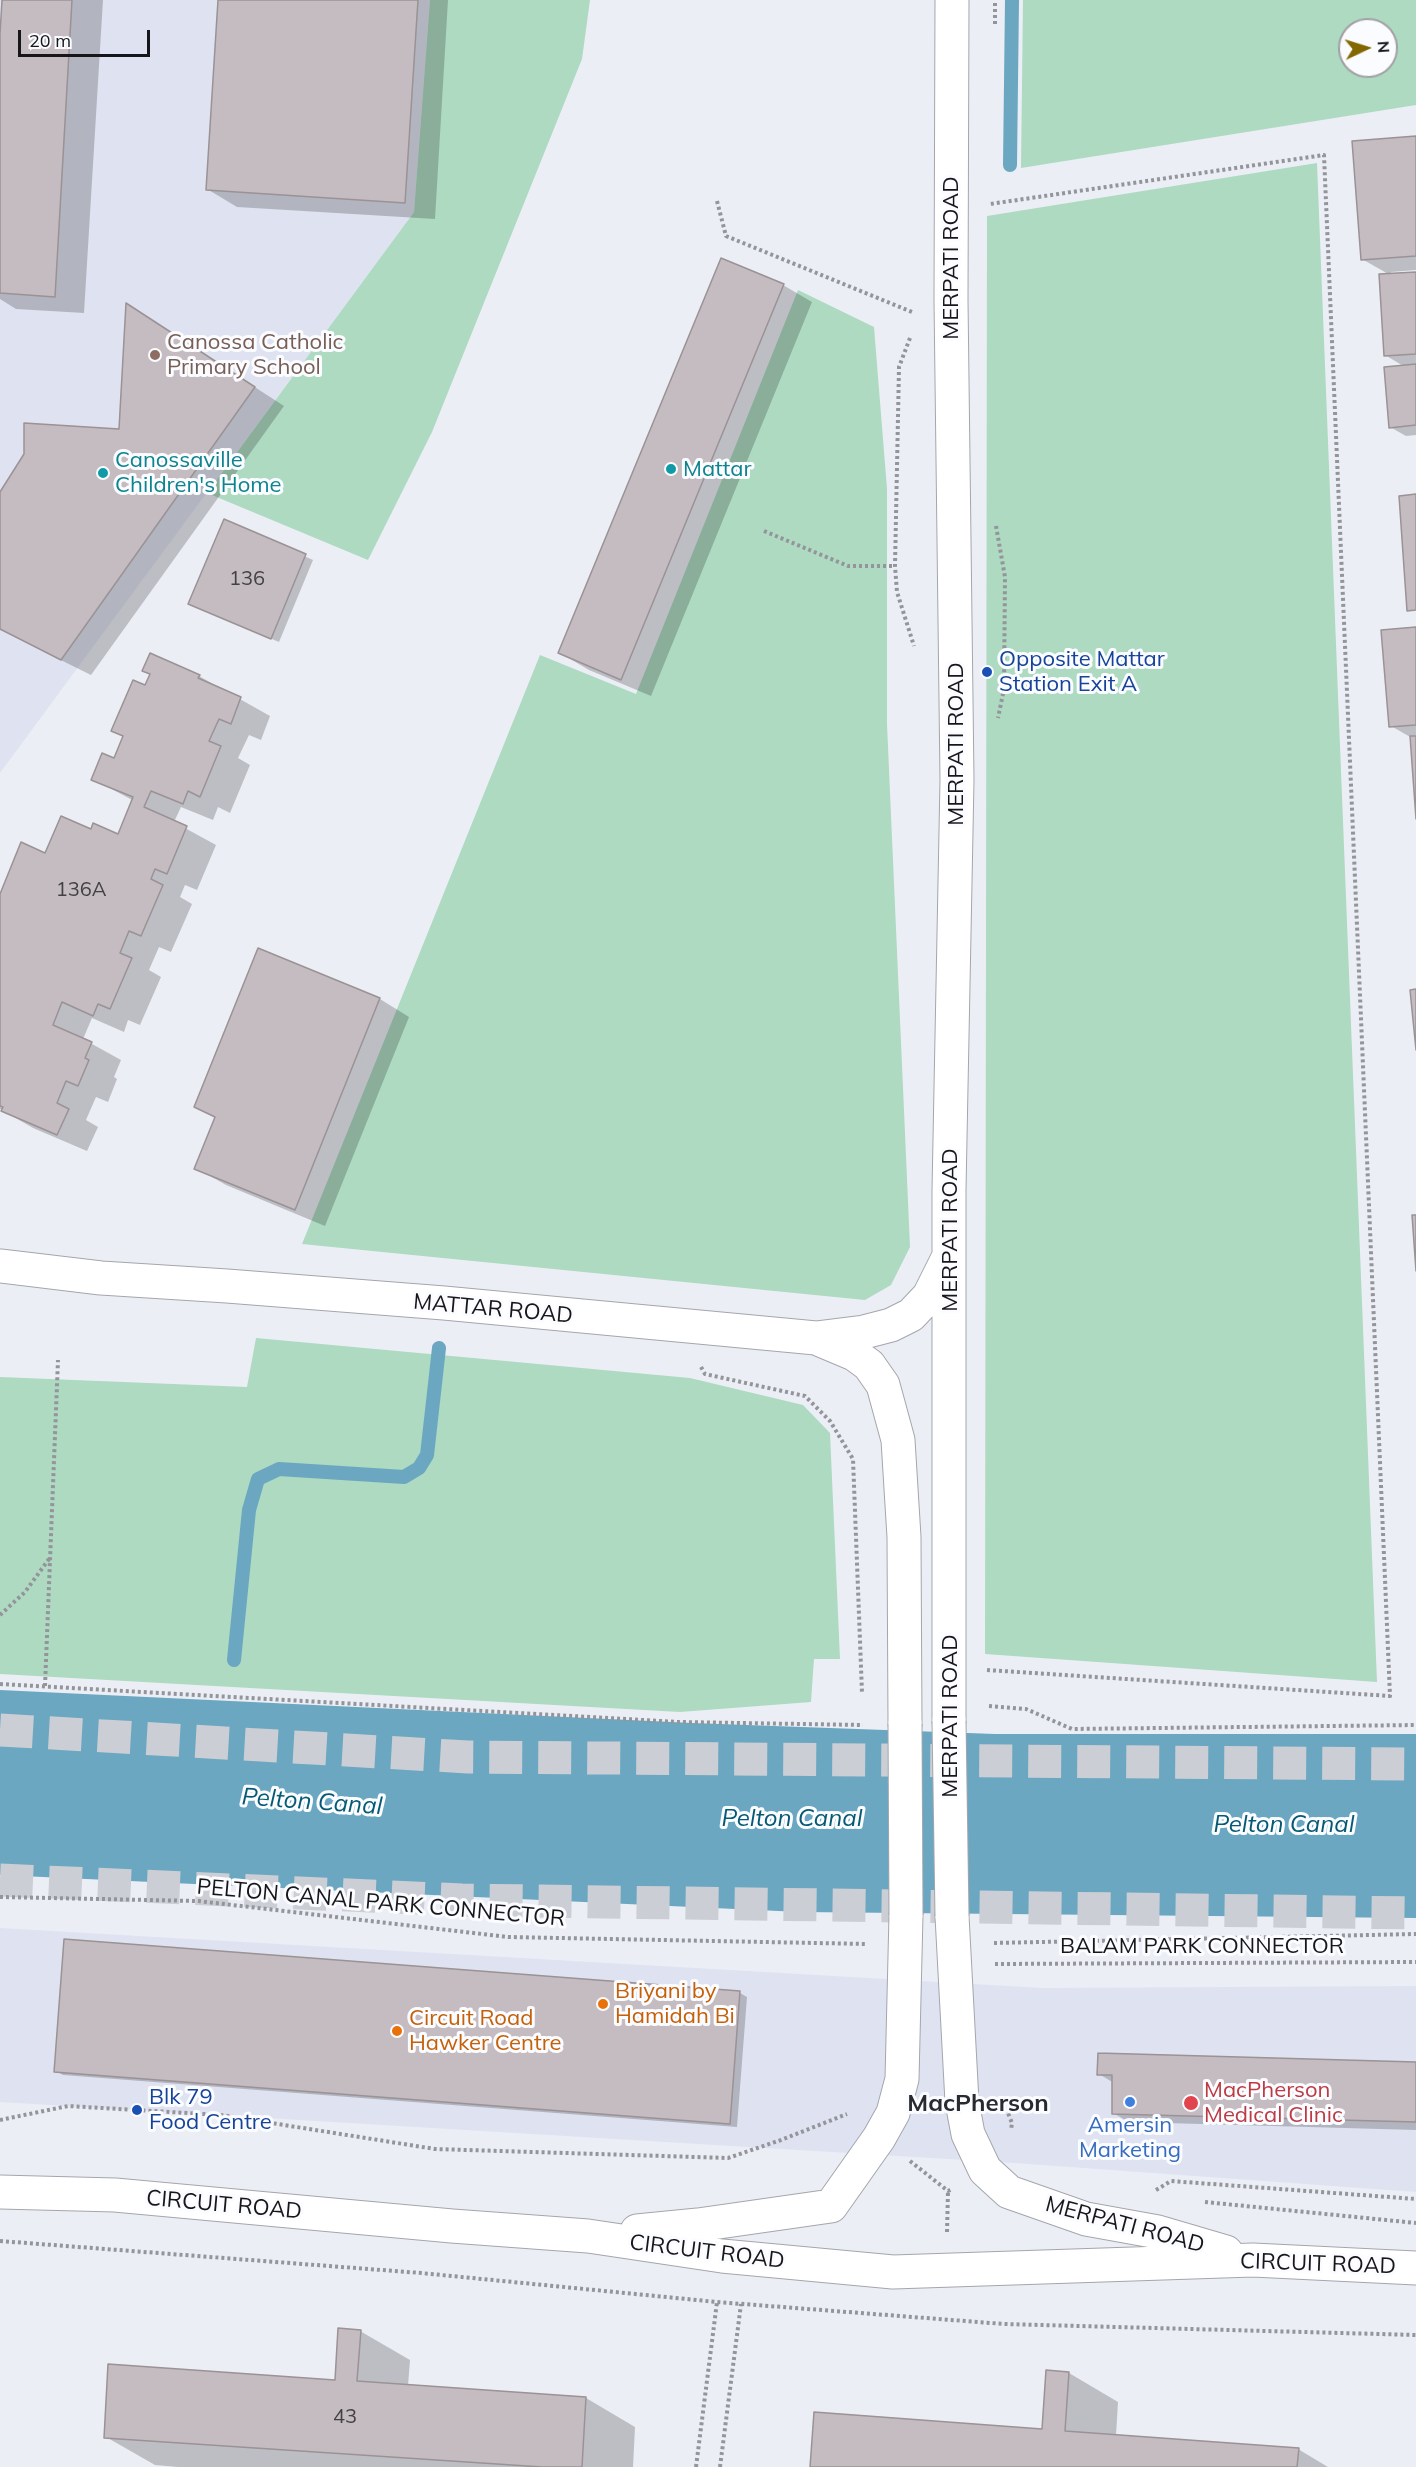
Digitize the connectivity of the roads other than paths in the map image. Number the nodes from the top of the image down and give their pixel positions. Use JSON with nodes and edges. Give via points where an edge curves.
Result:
{"nodes":[{"id":1,"x":952,"y":0,"type":"edge"},
{"id":2,"x":950,"y":1256,"type":"junction"},
{"id":3,"x":0,"y":1266,"type":"edge"},
{"id":4,"x":816,"y":1338,"type":"junction"},
{"id":5,"x":0,"y":2192,"type":"edge"},
{"id":6,"x":588,"y":2236,"type":"junction"},
{"id":7,"x":1253,"y":2260,"type":"junction"},
{"id":8,"x":1416,"y":2268,"type":"edge"}],
"edges":[{"from":1,"to":2,"type":"street","name":"MERPATI ROAD","via":[[957,780]]},
{"from":2,"to":4,"type":"street","name":"MATTAR ROAD","via":[[929,1296],[911,1315],[864,1332]]},
{"from":2,"to":7,"type":"street","name":"MERPATI ROAD","bridge":true,"via":[[952,1916],[962,2102],[968,2134],[985,2170],[1009,2192],[1086,2219],[1158,2232]]},
{"from":3,"to":4,"type":"street","name":"MATTAR ROAD","via":[[101,1278],[444,1303]]},
{"from":4,"to":6,"type":"street","name":"MERPATI ROAD","bridge":true,"via":[[869,1365],[883,1385],[898,1440],[904,1537],[906,1915],[902,2079],[893,2113],[831,2206]]},
{"from":5,"to":6,"type":"street","name":"CIRCUIT ROAD","via":[[115,2195]]},
{"from":6,"to":7,"type":"street","name":"CIRCUIT ROAD","via":[[722,2256],[893,2272]]},
{"from":7,"to":8,"type":"street","name":"CIRCUIT ROAD"}]}
